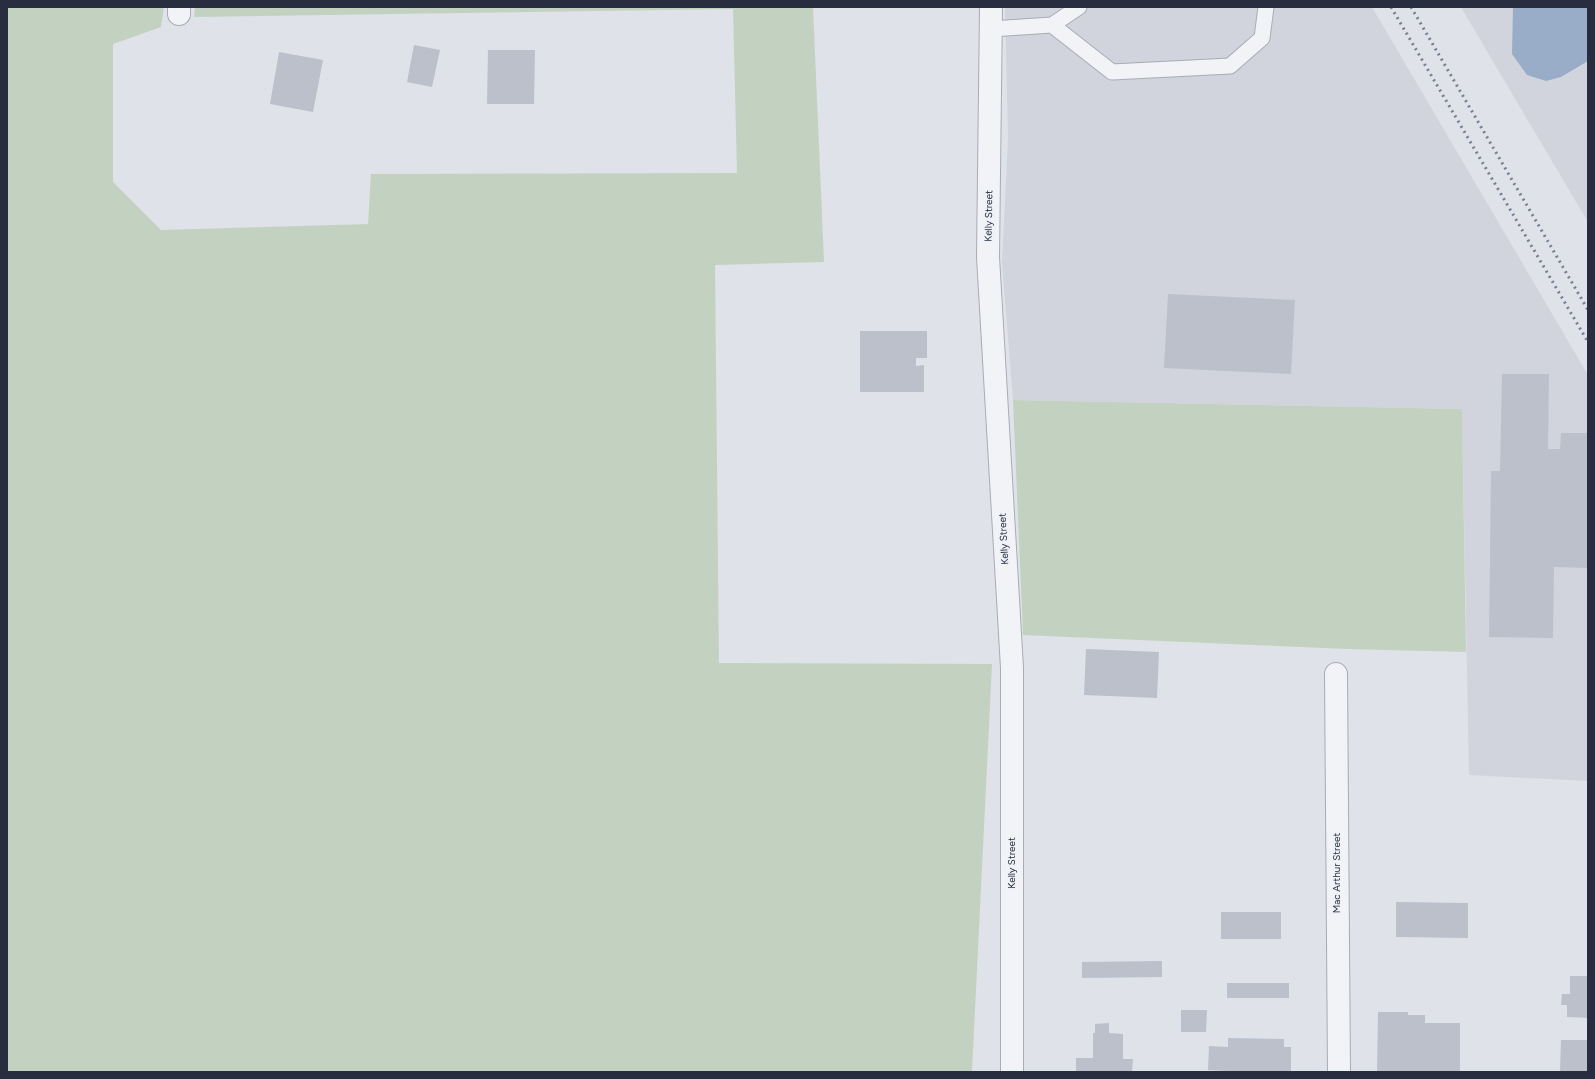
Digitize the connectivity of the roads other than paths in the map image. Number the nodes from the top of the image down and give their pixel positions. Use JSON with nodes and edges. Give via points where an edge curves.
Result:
{"nodes":[{"id":1,"x":991,"y":7,"type":"edge"},
{"id":2,"x":1079,"y":7,"type":"edge"},
{"id":3,"x":1266,"y":7,"type":"edge"},
{"id":4,"x":1052,"y":24,"type":"junction"},
{"id":5,"x":991,"y":29,"type":"junction"},
{"id":6,"x":1336,"y":674,"type":"dead end"},
{"id":7,"x":1012,"y":1072,"type":"edge"},
{"id":8,"x":1339,"y":1072,"type":"edge"}],
"edges":[{"from":1,"to":5,"type":"street","name":"Kelly Street"},
{"from":2,"to":4,"type":"lane"},
{"from":3,"to":4,"type":"lane","via":[[1262,38],[1230,66],[1112,72]]},
{"from":4,"to":5,"type":"lane"},
{"from":5,"to":7,"type":"street","name":"Kelly Street","via":[[988,256],[1012,668]]},
{"from":6,"to":8,"type":"street","name":"Mac Arthur Street"}]}
